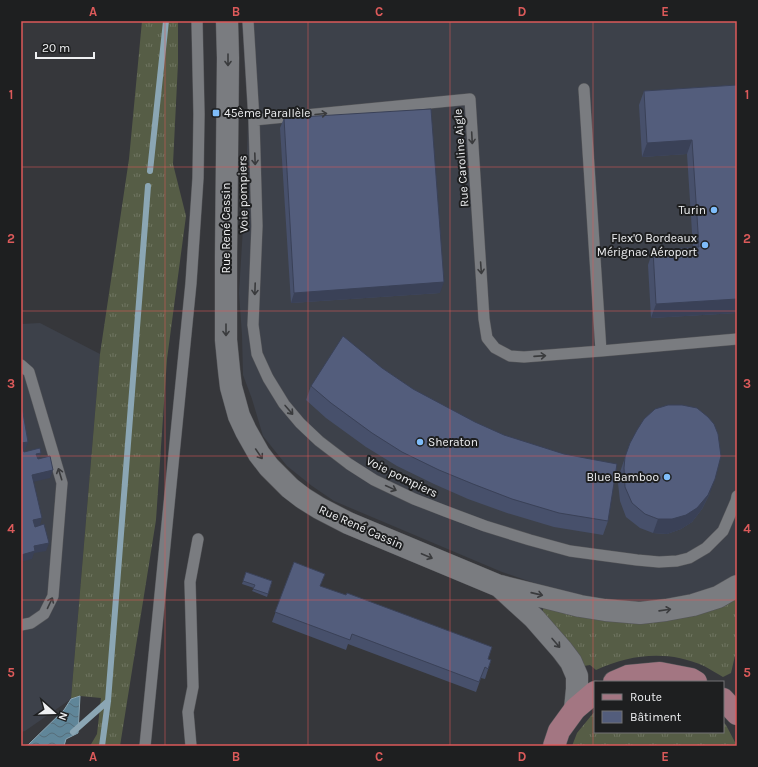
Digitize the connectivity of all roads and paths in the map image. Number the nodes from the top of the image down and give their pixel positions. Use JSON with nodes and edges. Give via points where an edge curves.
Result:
{"nodes":[{"id":1,"x":198,"y":21,"type":"edge"},
{"id":2,"x":227,"y":21,"type":"edge"},
{"id":3,"x":248,"y":21,"type":"edge"},
{"id":4,"x":584,"y":89,"type":"dead end"},
{"id":5,"x":254,"y":120,"type":"junction"},
{"id":6,"x":737,"y":339,"type":"edge"},
{"id":7,"x":601,"y":351,"type":"junction"},
{"id":8,"x":21,"y":365,"type":"edge"},
{"id":9,"x":737,"y":496,"type":"edge"},
{"id":10,"x":198,"y":539,"type":"dead end"},
{"id":11,"x":499,"y":586,"type":"junction"},
{"id":12,"x":737,"y":586,"type":"edge"},
{"id":13,"x":21,"y":625,"type":"edge"},
{"id":14,"x":616,"y":681,"type":"edge"},
{"id":15,"x":694,"y":681,"type":"edge"},
{"id":16,"x":594,"y":693,"type":"edge"},
{"id":17,"x":724,"y":700,"type":"edge"},
{"id":18,"x":574,"y":709,"type":"junction"},
{"id":19,"x":737,"y":714,"type":"edge"},
{"id":20,"x":145,"y":746,"type":"edge"},
{"id":21,"x":191,"y":746,"type":"edge"},
{"id":22,"x":554,"y":746,"type":"edge"}],
"edges":[{"from":1,"to":20,"type":"lane","via":[[198,178],[191,283]]},
{"from":2,"to":11,"type":"street","name":"Rue René Cassin","one_way":true,"via":[[226,340],[231,387],[246,431],[269,467],[290,488],[319,508],[348,523]]},
{"from":3,"to":5,"type":"lane"},
{"from":4,"to":7,"type":"lane"},
{"from":5,"to":7,"type":"lane","name":"Rue Caroline Aigle","one_way":true,"via":[[470,99],[484,319],[488,338],[495,348],[510,356]]},
{"from":5,"to":9,"type":"lane","name":"Voie pompiers","one_way":true,"via":[[257,226],[254,325],[257,354],[284,404],[319,441],[374,480],[458,516],[522,538],[570,550],[637,560],[677,561],[689,558],[706,548],[723,531]]},
{"from":6,"to":7,"type":"lane","name":"Rue Caroline Aigle"},
{"from":13,"to":8,"type":"lane","one_way":true,"via":[[31,623],[44,614],[53,596],[62,483],[29,372]]},
{"from":10,"to":21,"type":"lane","via":[[190,582],[193,687],[188,712]]},
{"from":11,"to":12,"type":"street","one_way":true,"via":[[580,606],[640,613],[693,605],[718,597]]},
{"from":11,"to":18,"type":"street","name":"Rue René Cassin","one_way":true,"via":[[534,618],[570,662],[577,676],[578,689]]},
{"from":14,"to":15,"type":"main road","via":[[628,676],[660,673]]},
{"from":16,"to":18,"type":"main road"},
{"from":17,"to":19,"type":"main road"},
{"from":18,"to":22,"type":"main road","via":[[559,731]]}]}
